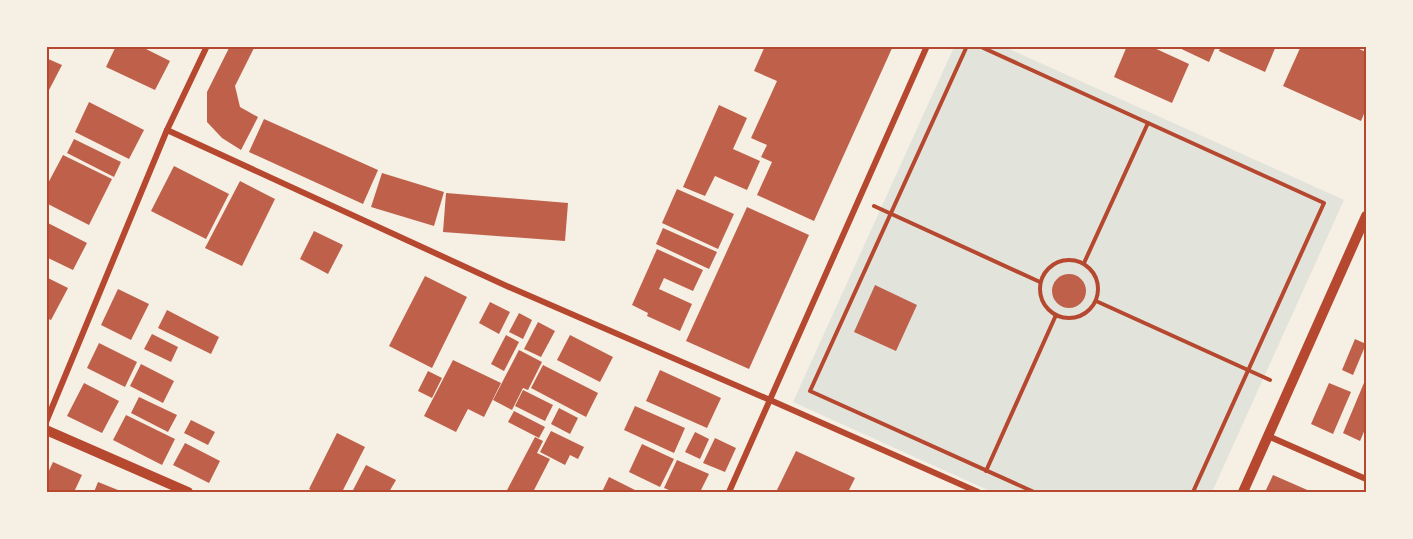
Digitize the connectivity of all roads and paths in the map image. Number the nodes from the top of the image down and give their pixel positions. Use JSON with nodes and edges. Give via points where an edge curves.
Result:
{"nodes":[{"id":1,"x":207,"y":46,"type":"edge"},
{"id":2,"x":927,"y":46,"type":"edge"},
{"id":3,"x":967,"y":46,"type":"edge"},
{"id":4,"x":980,"y":46,"type":"edge"},
{"id":5,"x":1148,"y":123,"type":"junction"},
{"id":6,"x":166,"y":129,"type":"junction"},
{"id":7,"x":859,"y":200,"type":"junction"},
{"id":8,"x":891,"y":214,"type":"junction"},
{"id":9,"x":1366,"y":216,"type":"edge"},
{"id":10,"x":1084,"y":263,"type":"junction"},
{"id":11,"x":1040,"y":282,"type":"junction"},
{"id":12,"x":1096,"y":301,"type":"junction"},
{"id":13,"x":1056,"y":315,"type":"junction"},
{"id":14,"x":1249,"y":370,"type":"junction"},
{"id":15,"x":1289,"y":388,"type":"junction"},
{"id":16,"x":770,"y":400,"type":"junction"},
{"id":17,"x":46,"y":422,"type":"edge"},
{"id":18,"x":46,"y":430,"type":"edge"},
{"id":19,"x":1268,"y":436,"type":"junction"},
{"id":20,"x":986,"y":471,"type":"junction"},
{"id":21,"x":1366,"y":479,"type":"edge"},
{"id":22,"x":188,"y":492,"type":"edge"},
{"id":23,"x":729,"y":492,"type":"edge"},
{"id":24,"x":978,"y":492,"type":"edge"},
{"id":25,"x":1034,"y":492,"type":"edge"},
{"id":26,"x":1193,"y":492,"type":"edge"},
{"id":27,"x":1243,"y":492,"type":"edge"}],
"edges":[{"from":1,"to":6,"type":"street"},
{"from":2,"to":7,"type":"street"},
{"from":3,"to":8,"type":"path"},
{"from":4,"to":5,"type":"path"},
{"from":5,"to":10,"type":"path"},
{"from":5,"to":14,"type":"path","via":[[1324,203]]},
{"from":6,"to":16,"type":"street","via":[[509,287]]},
{"from":6,"to":17,"type":"street"},
{"from":7,"to":8,"type":"path"},
{"from":7,"to":16,"type":"street"},
{"from":8,"to":11,"type":"path"},
{"from":8,"to":20,"type":"path","via":[[810,391]]},
{"from":9,"to":15,"type":"street"},
{"from":10,"to":11,"type":"path","via":[[1058,262]]},
{"from":10,"to":12,"type":"path","via":[[1098,280]]},
{"from":11,"to":13,"type":"path","via":[[1046,307]]},
{"from":12,"to":13,"type":"path","via":[[1078,317]]},
{"from":12,"to":14,"type":"path"},
{"from":13,"to":20,"type":"path"},
{"from":14,"to":15,"type":"path"},
{"from":14,"to":26,"type":"path"},
{"from":15,"to":19,"type":"street"},
{"from":16,"to":23,"type":"street"},
{"from":16,"to":24,"type":"street"},
{"from":18,"to":22,"type":"street"},
{"from":19,"to":21,"type":"street"},
{"from":19,"to":27,"type":"street"},
{"from":20,"to":25,"type":"path"}]}
